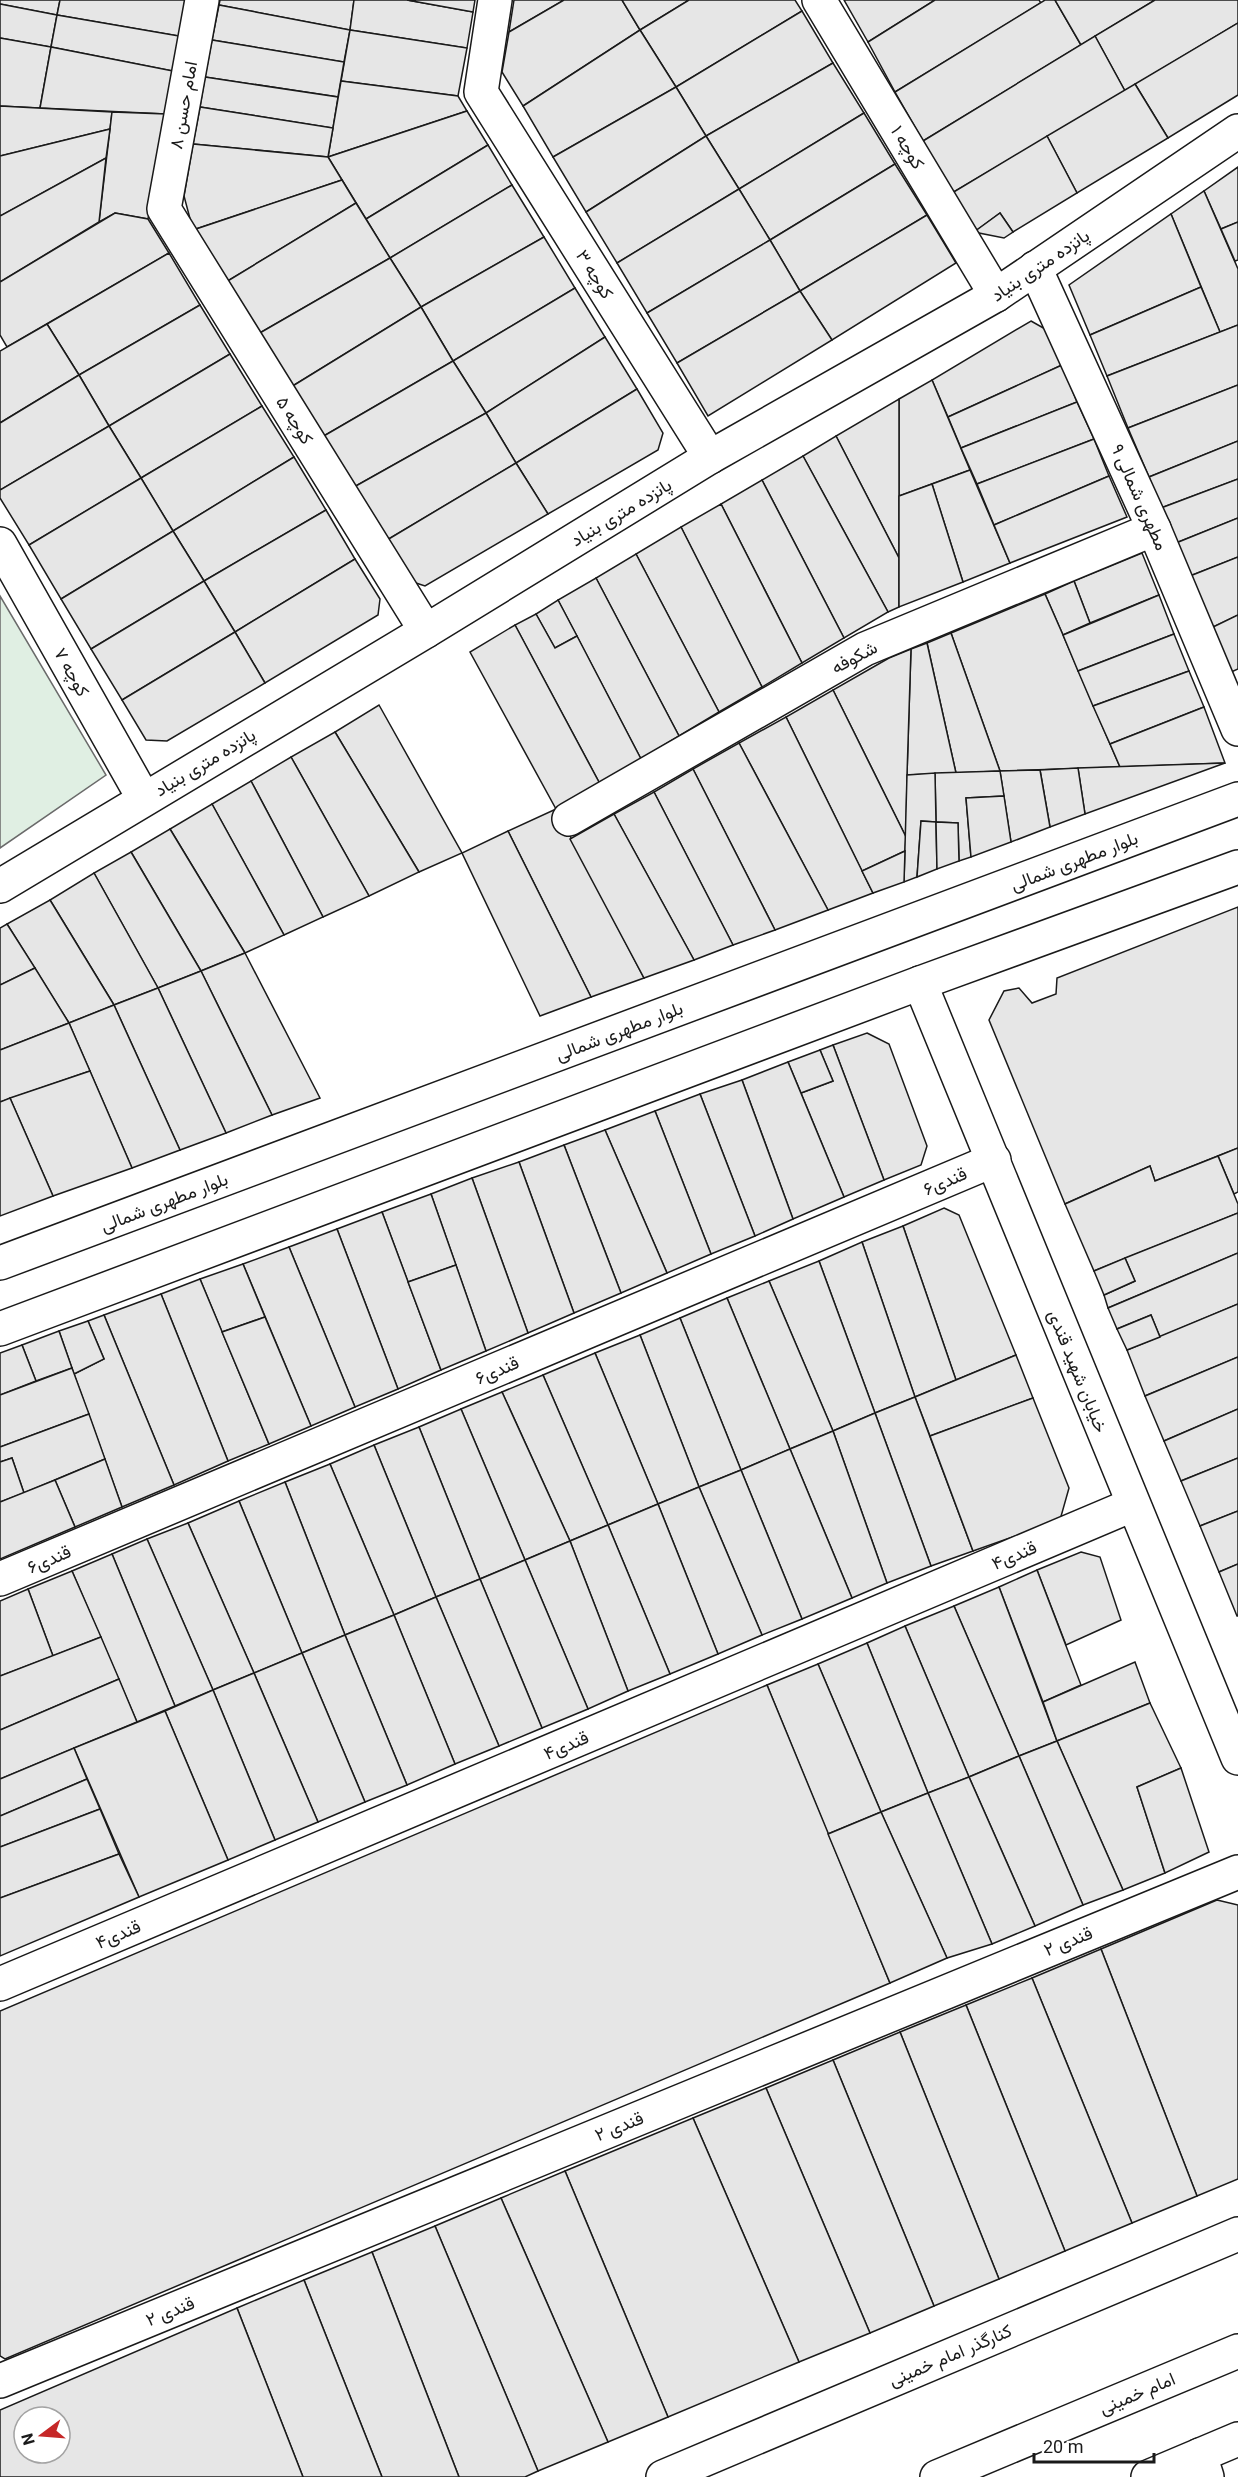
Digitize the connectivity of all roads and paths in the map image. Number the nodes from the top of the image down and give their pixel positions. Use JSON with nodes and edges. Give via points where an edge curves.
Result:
{"nodes":[{"id":1,"x":202,"y":0,"type":"edge"},
{"id":2,"x":495,"y":0,"type":"edge"},
{"id":3,"x":819,"y":0,"type":"edge"},
{"id":4,"x":1238,"y":131,"type":"edge"},
{"id":5,"x":164,"y":209,"type":"joint"},
{"id":6,"x":1035,"y":268,"type":"junction"},
{"id":7,"x":996,"y":295,"type":"junction"},
{"id":8,"x":710,"y":457,"type":"junction"},
{"id":9,"x":1154,"y":528,"type":"junction"},
{"id":10,"x":0,"y":544,"type":"edge"},
{"id":11,"x":426,"y":631,"type":"junction"},
{"id":12,"x":1238,"y":729,"type":"edge"},
{"id":13,"x":144,"y":799,"type":"junction"},
{"id":14,"x":1238,"y":799,"type":"edge"},
{"id":15,"x":569,"y":819,"type":"dead end"},
{"id":16,"x":1238,"y":867,"type":"edge"},
{"id":17,"x":0,"y":886,"type":"edge"},
{"id":18,"x":920,"y":983,"type":"junction"},
{"id":19,"x":994,"y":1160,"type":"junction"},
{"id":20,"x":0,"y":1263,"type":"edge"},
{"id":21,"x":0,"y":1329,"type":"edge"},
{"id":22,"x":1132,"y":1505,"type":"junction"},
{"id":23,"x":0,"y":1580,"type":"edge"},
{"id":24,"x":1238,"y":1758,"type":"edge"},
{"id":25,"x":1238,"y":1872,"type":"edge"},
{"id":26,"x":0,"y":1984,"type":"edge"},
{"id":27,"x":1238,"y":2234,"type":"edge"},
{"id":28,"x":1238,"y":2351,"type":"edge"},
{"id":29,"x":0,"y":2381,"type":"edge"},
{"id":30,"x":1238,"y":2439,"type":"edge"},
{"id":31,"x":1204,"y":2466,"type":"edge"},
{"id":32,"x":663,"y":2477,"type":"edge"},
{"id":33,"x":937,"y":2477,"type":"edge"},
{"id":34,"x":1148,"y":2477,"type":"edge"}],
"edges":[{"from":1,"to":5,"type":"street","name":"امام حسن ۸"},
{"from":2,"to":8,"type":"street","name":"کوچه ۳","via":[[481,92]]},
{"from":3,"to":7,"type":"street","name":"کوچه ۱"},
{"from":4,"to":6,"type":"street","name":"پانزده متری بنیاد"},
{"from":5,"to":11,"type":"street","name":"کوچه ۵"},
{"from":6,"to":7,"type":"street","name":"پانزده متری بنیاد"},
{"from":6,"to":9,"type":"street","name":"مطهری شمالی ۹"},
{"from":7,"to":8,"type":"street","name":"پانزده متری بنیاد"},
{"from":8,"to":11,"type":"street","name":"پانزده متری بنیاد"},
{"from":9,"to":12,"type":"street","name":"مطهری شمالی ۹"},
{"from":9,"to":15,"type":"street","name":"شکوفه","via":[[865,649]]},
{"from":10,"to":13,"type":"street","name":"کوچه ۷"},
{"from":11,"to":13,"type":"street","name":"پانزده متری بنیاد"},
{"from":13,"to":17,"type":"street","name":"پانزده متری بنیاد"},
{"from":14,"to":20,"type":"street","name":"بلوار مطهری شمالی"},
{"from":16,"to":18,"type":"street"},
{"from":18,"to":19,"type":"street","name":"خیابان شهید قندی"},
{"from":18,"to":21,"type":"street"},
{"from":19,"to":22,"type":"street","name":"خیابان شهید قندی"},
{"from":19,"to":23,"type":"street","name":"قندی۶"},
{"from":22,"to":24,"type":"street","name":"خیابان شهید قندی"},
{"from":22,"to":26,"type":"street","name":"قندی۴"},
{"from":25,"to":29,"type":"street","name":"قندی ۲"},
{"from":27,"to":32,"type":"street","name":"کنارگذر امام خمینی"},
{"from":28,"to":33,"type":"street","name":"امام خمینی"},
{"from":30,"to":31,"type":"street"},
{"from":31,"to":34,"type":"street"}]}
